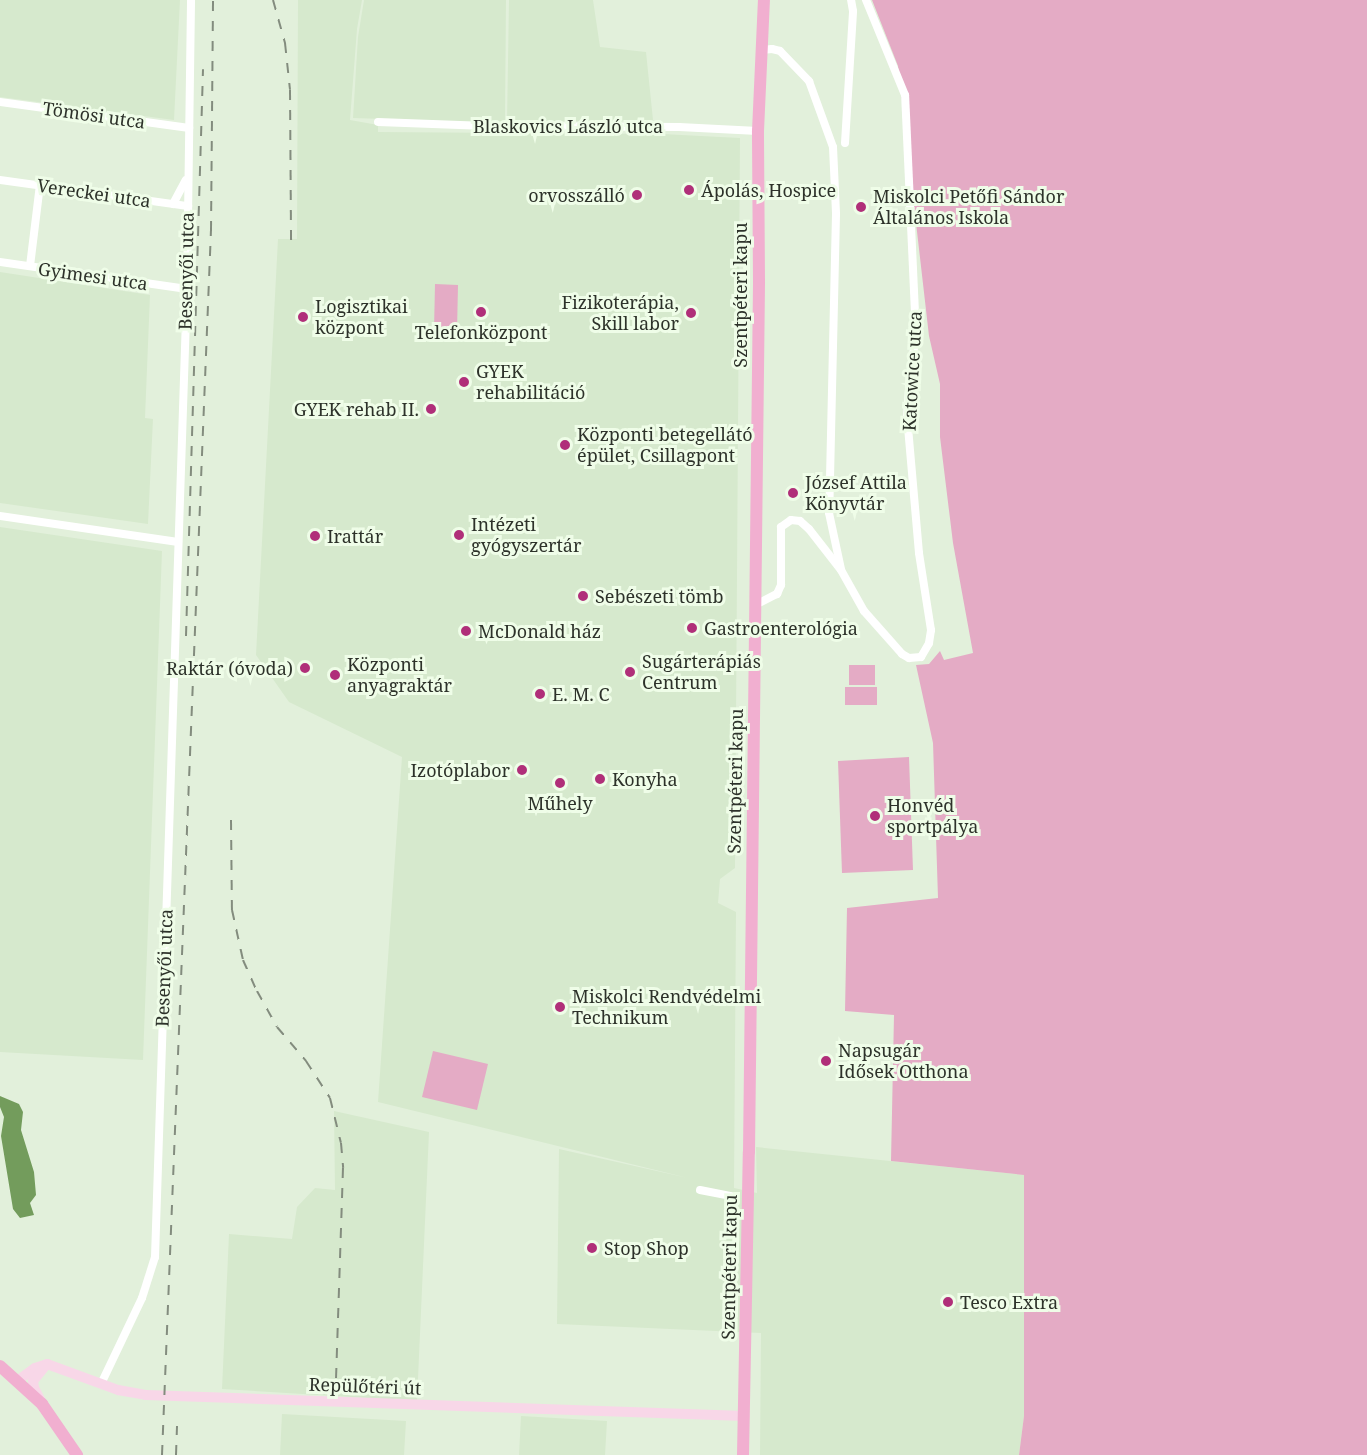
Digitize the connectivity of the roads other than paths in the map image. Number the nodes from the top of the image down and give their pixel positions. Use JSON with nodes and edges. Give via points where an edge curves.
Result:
{"nodes":[{"id":1,"x":191,"y":0,"type":"edge"},
{"id":2,"x":764,"y":0,"type":"edge"},
{"id":3,"x":851,"y":0,"type":"edge"},
{"id":4,"x":866,"y":0,"type":"edge"},
{"id":5,"x":761,"y":50,"type":"junction"},
{"id":6,"x":0,"y":102,"type":"edge"},
{"id":7,"x":378,"y":122,"type":"dead end"},
{"id":8,"x":189,"y":128,"type":"junction"},
{"id":9,"x":758,"y":131,"type":"junction"},
{"id":10,"x":845,"y":143,"type":"dead end"},
{"id":11,"x":188,"y":177,"type":"junction"},
{"id":12,"x":0,"y":180,"type":"edge"},
{"id":13,"x":40,"y":185,"type":"junction"},
{"id":14,"x":173,"y":204,"type":"junction"},
{"id":15,"x":188,"y":206,"type":"junction"},
{"id":16,"x":0,"y":262,"type":"edge"},
{"id":17,"x":30,"y":266,"type":"junction"},
{"id":18,"x":187,"y":289,"type":"junction"},
{"id":19,"x":0,"y":516,"type":"edge"},
{"id":20,"x":833,"y":533,"type":"junction"},
{"id":21,"x":816,"y":539,"type":"junction"},
{"id":22,"x":178,"y":542,"type":"junction"},
{"id":23,"x":841,"y":570,"type":"junction"},
{"id":24,"x":755,"y":605,"type":"junction"},
{"id":25,"x":700,"y":1190,"type":"dead end"},
{"id":26,"x":731,"y":1196,"type":"dead end"},
{"id":27,"x":48,"y":1364,"type":"junction"},
{"id":28,"x":0,"y":1366,"type":"edge"},
{"id":29,"x":17,"y":1381,"type":"junction"},
{"id":30,"x":101,"y":1384,"type":"junction"},
{"id":31,"x":50,"y":1414,"type":"junction"},
{"id":32,"x":745,"y":1416,"type":"junction"},
{"id":33,"x":77,"y":1455,"type":"edge"},
{"id":34,"x":743,"y":1455,"type":"edge"}],
"edges":[{"from":1,"to":8,"type":"street","name":"Besenyői utca"},
{"from":2,"to":5,"type":"main road","name":"Szentpéteri kapu"},
{"from":3,"to":10,"type":"street"},
{"from":4,"to":23,"type":"street","name":"Katowice utca","via":[[905,95],[916,335],[907,417],[918,543],[931,630],[924,654],[915,659],[902,654],[864,611]]},
{"from":5,"to":9,"type":"main road","name":"Szentpéteri kapu"},
{"from":5,"to":20,"type":"street","name":"Katowice utca","via":[[780,51],[809,81],[833,147]]},
{"from":6,"to":8,"type":"street","name":"Tömösi utca"},
{"from":7,"to":9,"type":"street","name":"Blaskovics László utca"},
{"from":8,"to":11,"type":"street","name":"Besenyői utca"},
{"from":9,"to":24,"type":"main road","name":"Szentpéteri kapu"},
{"from":11,"to":14,"type":"street"},
{"from":11,"to":15,"type":"street","name":"Besenyői utca"},
{"from":12,"to":13,"type":"street","name":"Vereckei utca"},
{"from":13,"to":14,"type":"street","name":"Vereckei utca"},
{"from":13,"to":17,"type":"street"},
{"from":14,"to":15,"type":"street","name":"Vereckei utca"},
{"from":15,"to":18,"type":"street","name":"Besenyői utca"},
{"from":16,"to":17,"type":"street","name":"Gyimesi utca"},
{"from":17,"to":18,"type":"street","name":"Gyimesi utca"},
{"from":18,"to":22,"type":"street","name":"Besenyői utca"},
{"from":19,"to":22,"type":"street"},
{"from":20,"to":21,"type":"street","via":[[828,541]]},
{"from":20,"to":23,"type":"street","name":"Katowice utca"},
{"from":21,"to":23,"type":"street","name":"Katowice utca"},
{"from":21,"to":24,"type":"street","name":"Katowice utca","via":[[800,521],[791,520],[781,527],[781,585],[772,598]]},
{"from":22,"to":30,"type":"street","name":"Besenyői utca","via":[[155,1257],[142,1298]]},
{"from":24,"to":32,"type":"main road","name":"Szentpéteri kapu"},
{"from":25,"to":26,"type":"street"},
{"from":27,"to":29,"type":"street"},
{"from":27,"to":30,"type":"street","name":"Repülőtéri út"},
{"from":27,"to":31,"type":"street","via":[[39,1371],[33,1385]]},
{"from":28,"to":29,"type":"main road"},
{"from":29,"to":31,"type":"main road"},
{"from":30,"to":32,"type":"street","name":"Repülőtéri út","via":[[124,1392],[156,1395]]},
{"from":31,"to":33,"type":"main road"},
{"from":32,"to":34,"type":"main road","name":"Szentpéteri kapu"}]}
